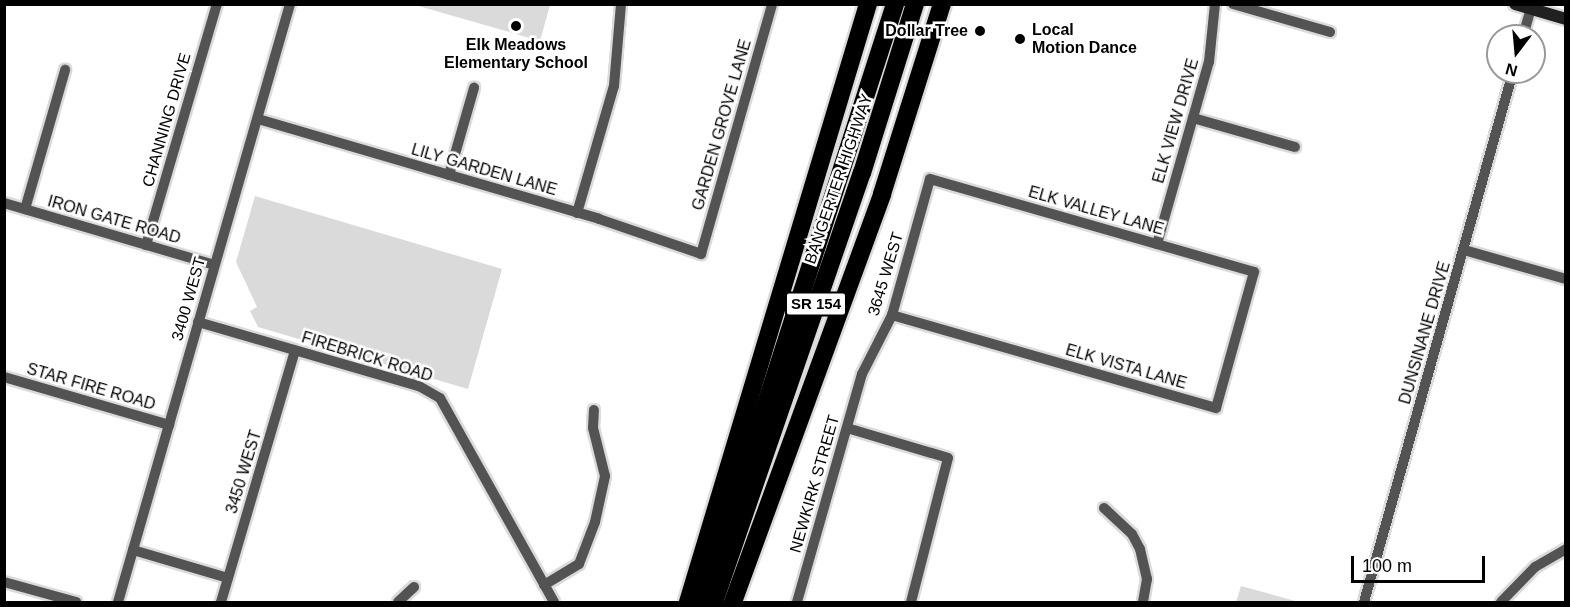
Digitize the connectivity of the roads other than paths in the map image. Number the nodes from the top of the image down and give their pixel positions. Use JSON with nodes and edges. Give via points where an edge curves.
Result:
{"nodes":[{"id":1,"x":217,"y":4,"type":"edge"},
{"id":2,"x":290,"y":4,"type":"edge"},
{"id":3,"x":621,"y":4,"type":"edge"},
{"id":4,"x":772,"y":4,"type":"edge"},
{"id":5,"x":868,"y":4,"type":"edge"},
{"id":6,"x":895,"y":4,"type":"edge"},
{"id":7,"x":915,"y":4,"type":"edge"},
{"id":8,"x":942,"y":4,"type":"edge"},
{"id":9,"x":1215,"y":4,"type":"edge"},
{"id":10,"x":1233,"y":4,"type":"edge"},
{"id":11,"x":1515,"y":4,"type":"edge"},
{"id":12,"x":1532,"y":7,"type":"edge"},
{"id":13,"x":1566,"y":19,"type":"edge"},
{"id":14,"x":1527,"y":24,"type":"edge"},
{"id":15,"x":1330,"y":32,"type":"dead end"},
{"id":16,"x":65,"y":70,"type":"dead end"},
{"id":17,"x":1510,"y":84,"type":"edge"},
{"id":18,"x":474,"y":88,"type":"dead end"},
{"id":19,"x":1193,"y":118,"type":"junction"},
{"id":20,"x":258,"y":119,"type":"junction"},
{"id":21,"x":1295,"y":147,"type":"dead end"},
{"id":22,"x":450,"y":175,"type":"junction"},
{"id":23,"x":930,"y":178,"type":"joint"},
{"id":24,"x":4,"y":203,"type":"edge"},
{"id":25,"x":25,"y":209,"type":"junction"},
{"id":26,"x":577,"y":213,"type":"junction"},
{"id":27,"x":1157,"y":244,"type":"junction"},
{"id":28,"x":146,"y":245,"type":"junction"},
{"id":29,"x":1464,"y":250,"type":"junction"},
{"id":30,"x":701,"y":254,"type":"joint"},
{"id":31,"x":214,"y":265,"type":"junction"},
{"id":32,"x":1254,"y":272,"type":"joint"},
{"id":33,"x":1566,"y":279,"type":"edge"},
{"id":34,"x":892,"y":315,"type":"junction"},
{"id":35,"x":198,"y":322,"type":"junction"},
{"id":36,"x":295,"y":351,"type":"junction"},
{"id":37,"x":862,"y":374,"type":"joint"},
{"id":38,"x":4,"y":377,"type":"edge"},
{"id":39,"x":594,"y":410,"type":"dead end"},
{"id":40,"x":169,"y":425,"type":"junction"},
{"id":41,"x":847,"y":428,"type":"junction"},
{"id":42,"x":1104,"y":508,"type":"dead end"},
{"id":43,"x":1566,"y":549,"type":"edge"},
{"id":44,"x":133,"y":550,"type":"junction"},
{"id":45,"x":228,"y":578,"type":"junction"},
{"id":46,"x":4,"y":582,"type":"edge"},
{"id":47,"x":544,"y":585,"type":"junction"},
{"id":48,"x":414,"y":587,"type":"dead end"},
{"id":49,"x":76,"y":603,"type":"edge"},
{"id":50,"x":118,"y":603,"type":"edge"},
{"id":51,"x":221,"y":603,"type":"edge"},
{"id":52,"x":398,"y":603,"type":"edge"},
{"id":53,"x":554,"y":603,"type":"edge"},
{"id":54,"x":688,"y":603,"type":"edge"},
{"id":55,"x":702,"y":603,"type":"edge"},
{"id":56,"x":714,"y":603,"type":"edge"},
{"id":57,"x":733,"y":603,"type":"edge"},
{"id":58,"x":797,"y":603,"type":"edge"},
{"id":59,"x":911,"y":603,"type":"edge"},
{"id":60,"x":1143,"y":603,"type":"edge"},
{"id":61,"x":1364,"y":603,"type":"edge"},
{"id":62,"x":1501,"y":603,"type":"edge"}],
"edges":[{"from":1,"to":28,"type":"street","name":"CHANNING DRIVE"},
{"from":2,"to":20,"type":"street","name":"3400 WEST"},
{"from":3,"to":26,"type":"street","via":[[614,86]]},
{"from":4,"to":30,"type":"street","name":"GARDEN GROVE LANE"},
{"from":5,"to":54,"type":"highway"},
{"from":6,"to":55,"type":"highway","name":"BANGERTER HIGHWAY","number":"SR 154"},
{"from":7,"to":56,"type":"highway","name":"BANGERTER HIGHWAY","number":"SR 154","via":[[862,174]]},
{"from":8,"to":57,"type":"highway","via":[[882,194]]},
{"from":9,"to":19,"type":"street","name":"ELK VIEW DRIVE","via":[[1212,47]]},
{"from":10,"to":15,"type":"street"},
{"from":11,"to":12,"type":"main road"},
{"from":12,"to":13,"type":"main road"},
{"from":12,"to":14,"type":"street"},
{"from":16,"to":25,"type":"street"},
{"from":17,"to":29,"type":"street","name":"DUNSINANE DRIVE"},
{"from":18,"to":22,"type":"street"},
{"from":19,"to":21,"type":"street"},
{"from":19,"to":27,"type":"street","name":"ELK VIEW DRIVE"},
{"from":20,"to":22,"type":"street","name":"LILY GARDEN LANE"},
{"from":20,"to":31,"type":"street","name":"3400 WEST"},
{"from":22,"to":26,"type":"street","name":"LILY GARDEN LANE"},
{"from":23,"to":27,"type":"street","name":"ELK VALLEY LANE"},
{"from":23,"to":34,"type":"street","name":"3645 WEST"},
{"from":24,"to":25,"type":"street","name":"IRON GATE ROAD"},
{"from":25,"to":28,"type":"street","name":"IRON GATE ROAD"},
{"from":26,"to":30,"type":"street","name":"LILY GARDEN LANE"},
{"from":27,"to":32,"type":"street","name":"ELK VALLEY LANE"},
{"from":28,"to":31,"type":"street","name":"IRON GATE ROAD"},
{"from":29,"to":33,"type":"street"},
{"from":29,"to":61,"type":"street","name":"DUNSINANE DRIVE"},
{"from":31,"to":35,"type":"street","name":"3400 WEST"},
{"from":32,"to":34,"type":"street","name":"ELK VISTA LANE","via":[[1216,408]]},
{"from":34,"to":37,"type":"street","name":"3645 WEST"},
{"from":35,"to":36,"type":"street","name":"FIREBRICK ROAD"},
{"from":35,"to":40,"type":"street","name":"3400 WEST"},
{"from":36,"to":45,"type":"street","name":"3450 WEST"},
{"from":36,"to":47,"type":"street","name":"FIREBRICK ROAD","via":[[418,386],[440,398]]},
{"from":37,"to":41,"type":"street","name":"NEWKIRK STREET"},
{"from":38,"to":40,"type":"street","name":"STAR FIRE ROAD"},
{"from":39,"to":47,"type":"street","via":[[593,428],[605,468],[601,500],[582,560]]},
{"from":40,"to":44,"type":"street","name":"3400 WEST"},
{"from":41,"to":58,"type":"street","name":"NEWKIRK STREET"},
{"from":41,"to":59,"type":"street","via":[[948,458]]},
{"from":42,"to":60,"type":"street","via":[[1132,534],[1140,549],[1147,579]]},
{"from":43,"to":62,"type":"street","via":[[1535,567]]},
{"from":44,"to":45,"type":"street"},
{"from":44,"to":50,"type":"street","name":"3400 WEST"},
{"from":45,"to":51,"type":"street","name":"3450 WEST"},
{"from":46,"to":49,"type":"street"},
{"from":47,"to":53,"type":"street","name":"FIREBRICK ROAD"},
{"from":48,"to":52,"type":"street"}]}
